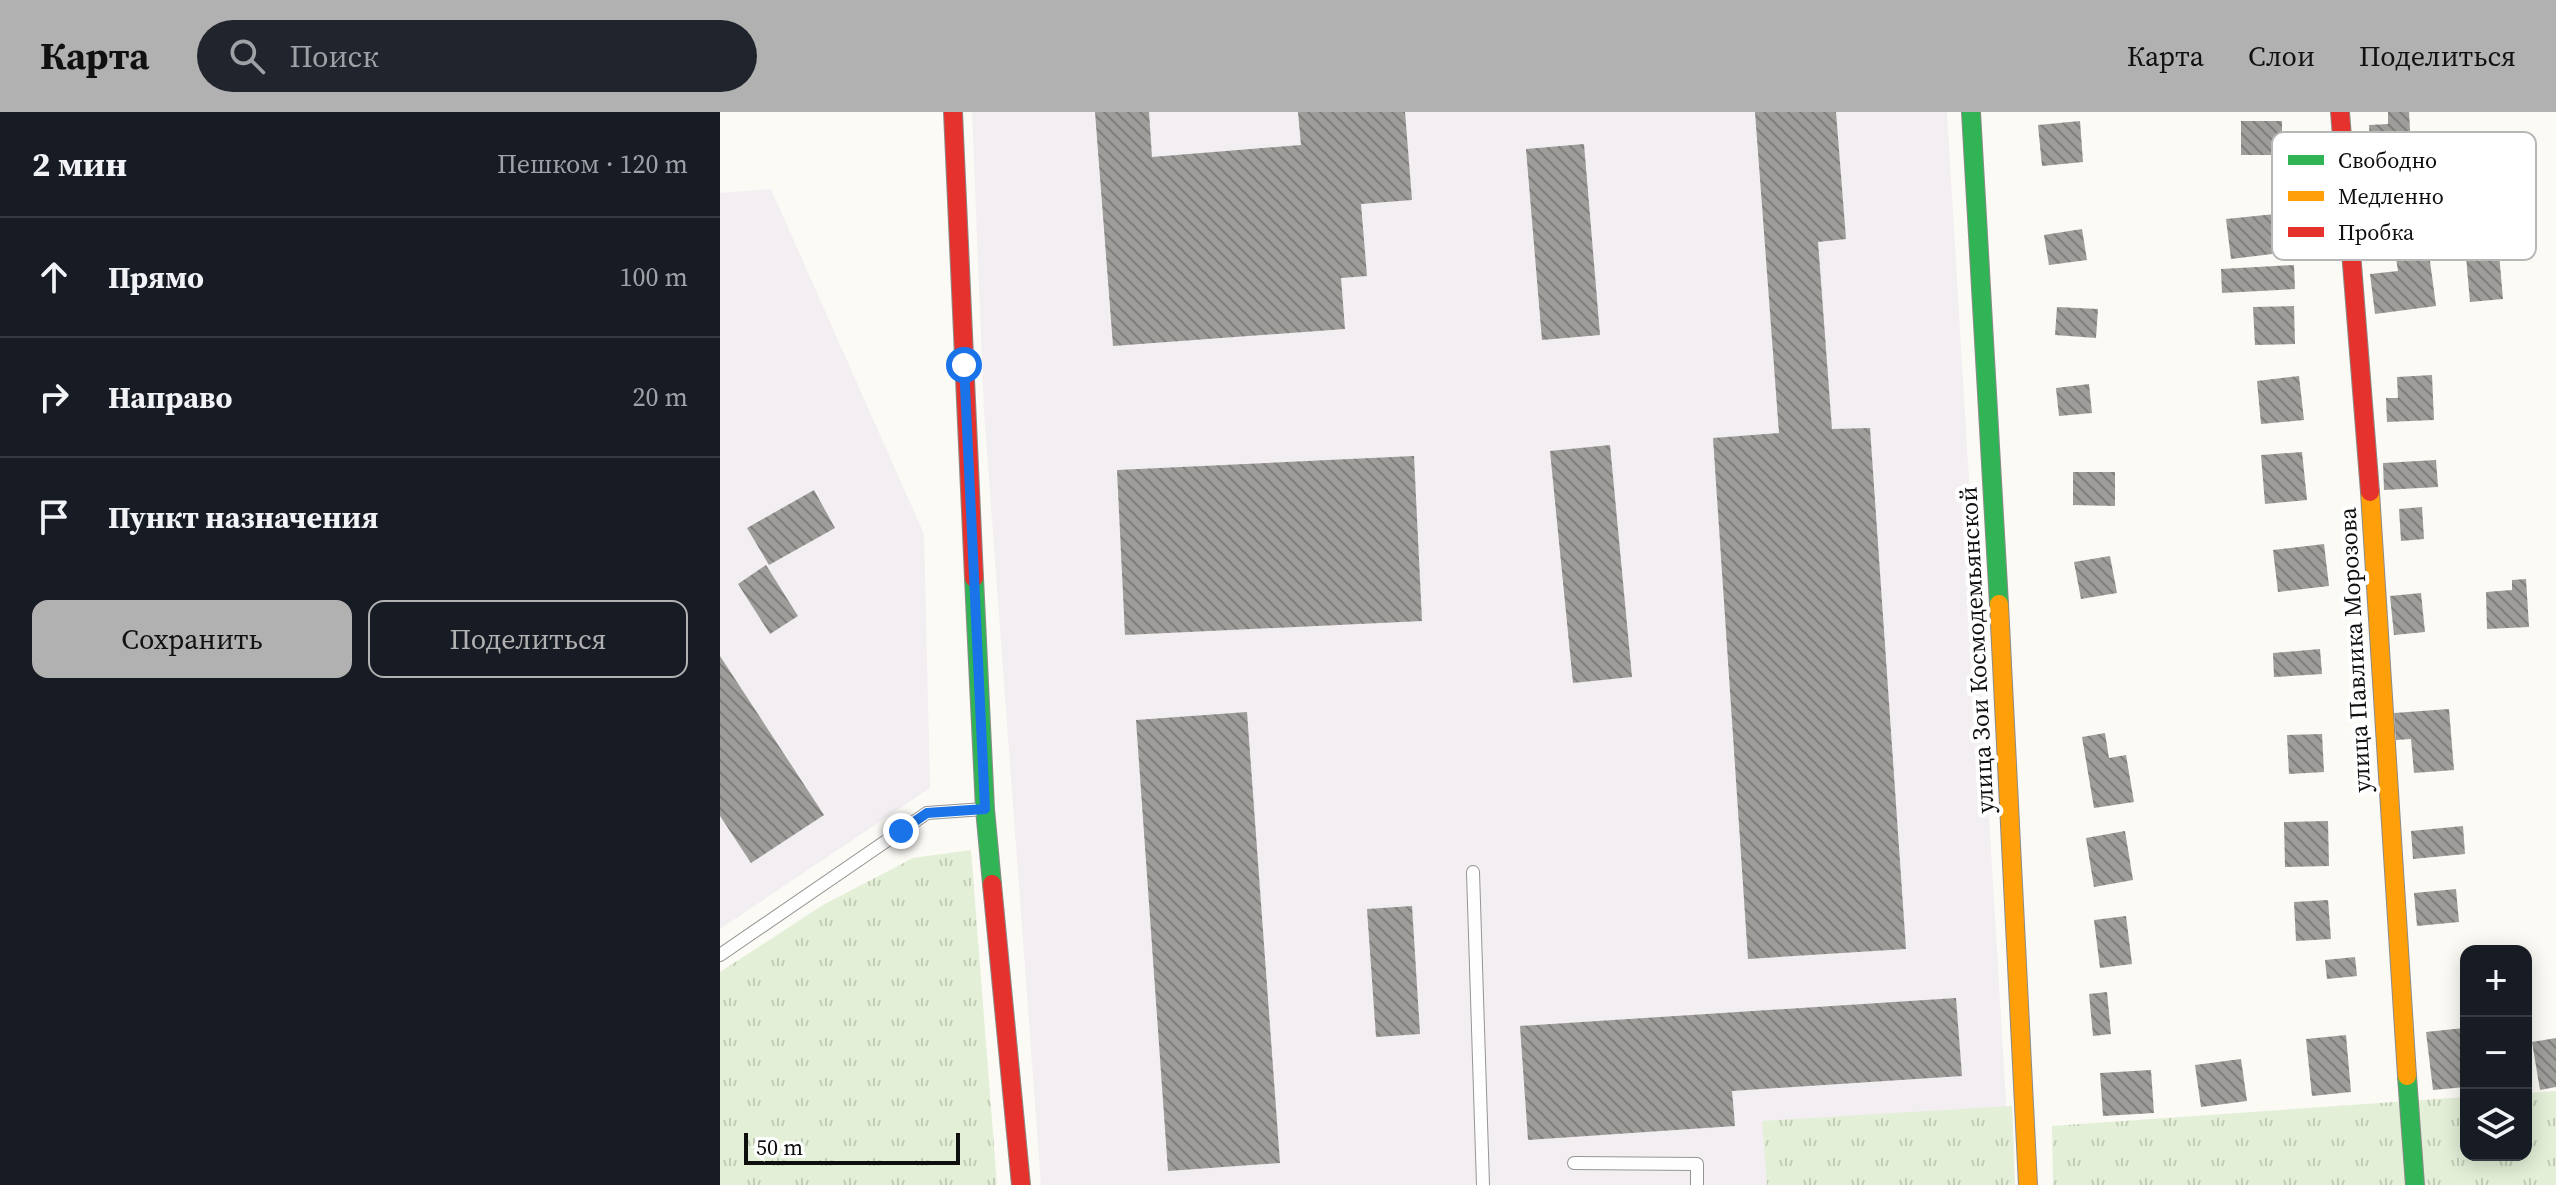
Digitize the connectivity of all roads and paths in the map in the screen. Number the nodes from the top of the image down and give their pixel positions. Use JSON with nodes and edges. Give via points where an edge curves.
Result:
{"nodes":[{"id":1,"x":953,"y":112,"type":"edge"},
{"id":2,"x":1971,"y":112,"type":"edge"},
{"id":3,"x":2340,"y":112,"type":"edge"},
{"id":4,"x":2342,"y":132,"type":"edge"},
{"id":5,"x":2354,"y":260,"type":"edge"},
{"id":6,"x":985,"y":809,"type":"junction"},
{"id":7,"x":1473,"y":872,"type":"dead end"},
{"id":8,"x":720,"y":955,"type":"edge"},
{"id":9,"x":1574,"y":1163,"type":"dead end"},
{"id":10,"x":1021,"y":1185,"type":"edge"},
{"id":11,"x":1483,"y":1185,"type":"edge"},
{"id":12,"x":1697,"y":1185,"type":"edge"},
{"id":13,"x":2028,"y":1185,"type":"edge"},
{"id":14,"x":2415,"y":1185,"type":"edge"}],
"edges":[{"from":1,"to":6,"type":"street"},
{"from":2,"to":13,"type":"street","name":"улица Зои Космодемьянской"},
{"from":3,"to":4,"type":"street","name":"улица Павлика Морозова"},
{"from":5,"to":14,"type":"street","name":"улица Павлика Морозова"},
{"from":6,"to":8,"type":"lane","via":[[927,813]]},
{"from":6,"to":10,"type":"street"},
{"from":7,"to":11,"type":"lane"},
{"from":9,"to":12,"type":"lane","via":[[1697,1164]]}]}
